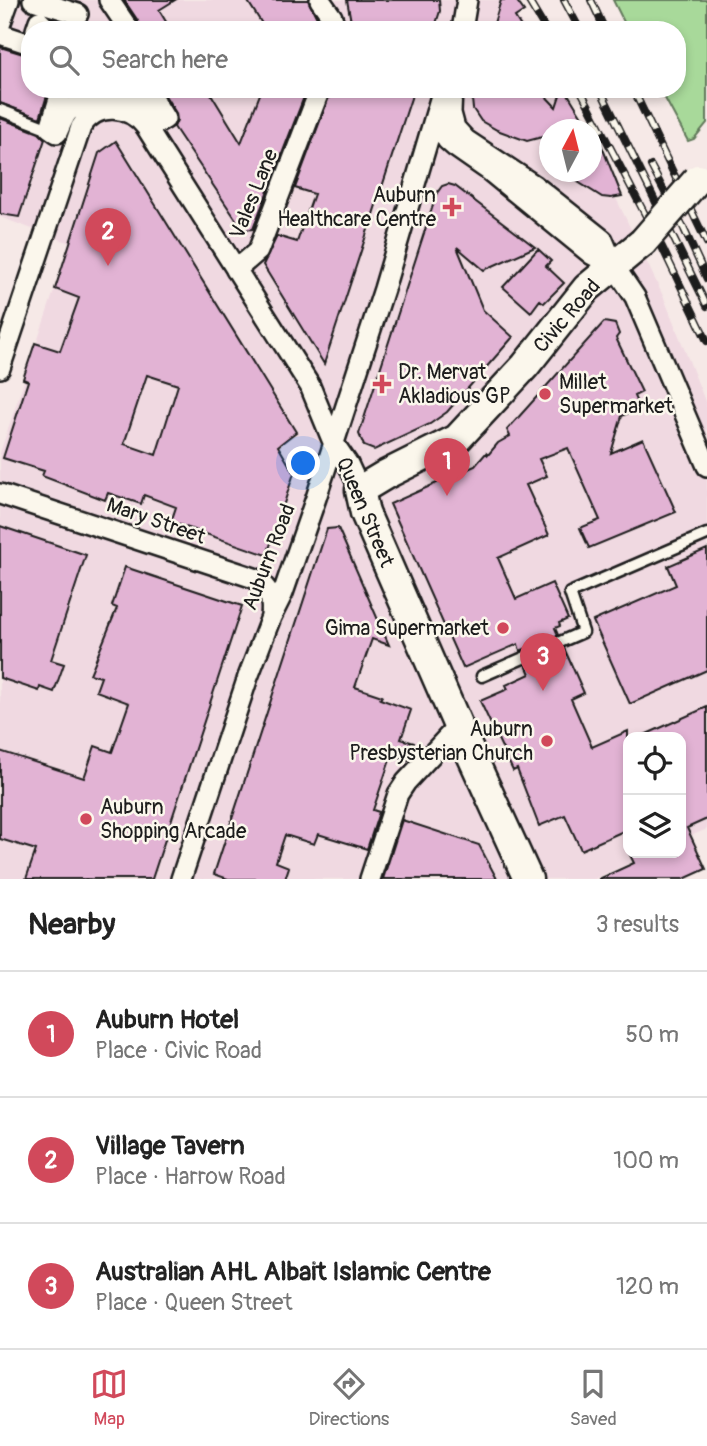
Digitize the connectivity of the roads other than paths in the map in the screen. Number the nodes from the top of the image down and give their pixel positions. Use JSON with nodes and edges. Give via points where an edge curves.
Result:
{"nodes":[{"id":1,"x":6,"y":0,"type":"edge"},
{"id":2,"x":33,"y":0,"type":"edge"},
{"id":3,"x":109,"y":0,"type":"edge"},
{"id":4,"x":320,"y":0,"type":"edge"},
{"id":5,"x":467,"y":1,"type":"edge"},
{"id":6,"x":0,"y":12,"type":"edge"},
{"id":7,"x":78,"y":15,"type":"edge"},
{"id":8,"x":123,"y":21,"type":"edge"},
{"id":9,"x":333,"y":21,"type":"edge"},
{"id":10,"x":464,"y":21,"type":"edge"},
{"id":11,"x":0,"y":25,"type":"edge"},
{"id":12,"x":0,"y":34,"type":"edge"},
{"id":13,"x":21,"y":41,"type":"edge"},
{"id":14,"x":60,"y":98,"type":"edge"},
{"id":15,"x":91,"y":98,"type":"edge"},
{"id":16,"x":126,"y":98,"type":"edge"},
{"id":17,"x":152,"y":98,"type":"edge"},
{"id":18,"x":317,"y":98,"type":"edge"},
{"id":19,"x":440,"y":98,"type":"edge"},
{"id":20,"x":452,"y":98,"type":"edge"},
{"id":21,"x":0,"y":110,"type":"edge"},
{"id":22,"x":435,"y":113,"type":"junction"},
{"id":23,"x":54,"y":130,"type":"junction"},
{"id":24,"x":77,"y":138,"type":"junction"},
{"id":25,"x":455,"y":147,"type":"junction"},
{"id":26,"x":423,"y":159,"type":"junction"},
{"id":27,"x":702,"y":173,"type":"edge"},
{"id":28,"x":614,"y":266,"type":"junction"},
{"id":29,"x":236,"y":271,"type":"junction"},
{"id":30,"x":0,"y":368,"type":"edge"},
{"id":31,"x":310,"y":386,"type":"junction"},
{"id":32,"x":351,"y":389,"type":"junction"},
{"id":33,"x":333,"y":442,"type":"junction"},
{"id":34,"x":707,"y":466,"type":"edge"},
{"id":35,"x":360,"y":490,"type":"junction"},
{"id":36,"x":0,"y":494,"type":"edge"},
{"id":37,"x":707,"y":534,"type":"edge"},
{"id":38,"x":271,"y":617,"type":"junction"},
{"id":39,"x":482,"y":676,"type":"dead end"},
{"id":40,"x":458,"y":726,"type":"junction"},
{"id":41,"x":181,"y":879,"type":"edge"},
{"id":42,"x":370,"y":879,"type":"edge"},
{"id":43,"x":528,"y":879,"type":"edge"}],
"edges":[{"from":1,"to":6,"type":"street"},
{"from":1,"to":11,"type":"street"},
{"from":2,"to":7,"type":"street"},
{"from":3,"to":8,"type":"street"},
{"from":4,"to":9,"type":"street"},
{"from":5,"to":10,"type":"street"},
{"from":12,"to":13,"type":"street"},
{"from":14,"to":23,"type":"street"},
{"from":15,"to":23,"type":"street","via":[[66,114]]},
{"from":16,"to":17,"type":"street","via":[[158,123],[165,119]]},
{"from":18,"to":29,"type":"street","name":"Vales Lane","via":[[258,251]]},
{"from":19,"to":22,"type":"street","name":"Auburn Road"},
{"from":20,"to":28,"type":"street","via":[[455,128],[466,140],[597,234]]},
{"from":21,"to":23,"type":"lane"},
{"from":22,"to":25,"type":"street"},
{"from":22,"to":26,"type":"street","name":"Auburn Road"},
{"from":23,"to":24,"type":"lane"},
{"from":24,"to":29,"type":"street","name":"Queen Street","via":[[89,117],[115,109],[134,114]]},
{"from":24,"to":30,"type":"street"},
{"from":25,"to":26,"type":"street"},
{"from":25,"to":28,"type":"street","via":[[591,254]]},
{"from":26,"to":32,"type":"street","name":"Auburn Road"},
{"from":27,"to":28,"type":"street","name":"Civic Road","bridge":true,"via":[[643,242]]},
{"from":28,"to":34,"type":"street","via":[[635,297]]},
{"from":28,"to":35,"type":"street","name":"Civic Road","via":[[587,288],[525,366],[457,439]]},
{"from":29,"to":31,"type":"street","name":"Queen Street"},
{"from":31,"to":32,"type":"street","via":[[332,396]]},
{"from":31,"to":33,"type":"street","name":"Queen Street"},
{"from":32,"to":33,"type":"street","name":"Auburn Road"},
{"from":33,"to":35,"type":"street","name":"Queen Street"},
{"from":33,"to":38,"type":"street","name":"Auburn Road"},
{"from":35,"to":40,"type":"street","name":"Queen Street","via":[[365,513]]},
{"from":36,"to":38,"type":"street","name":"Mary Street","via":[[254,578],[266,585]]},
{"from":37,"to":39,"type":"lane","via":[[570,593],[583,632]]},
{"from":38,"to":41,"type":"street","name":"Auburn Road"},
{"from":40,"to":42,"type":"street","via":[[398,794]]},
{"from":40,"to":43,"type":"street","name":"Queen Street"}]}
